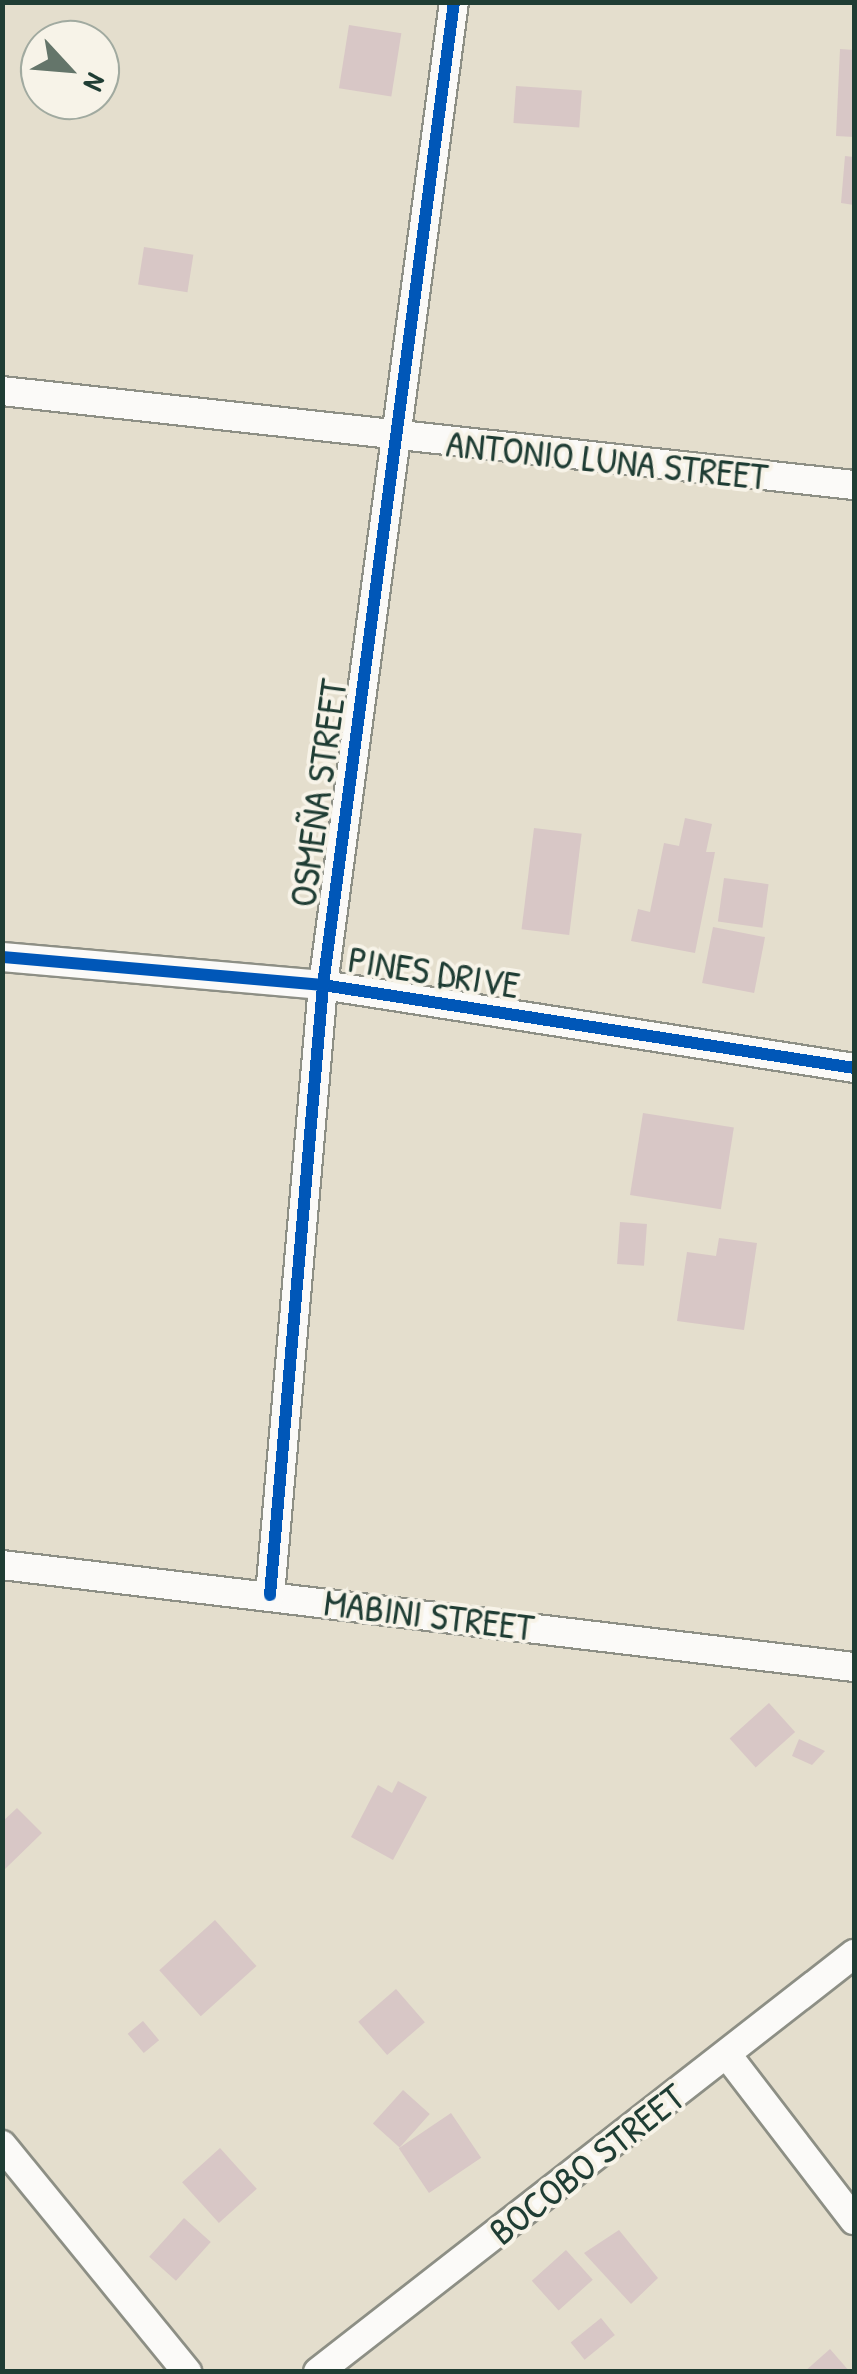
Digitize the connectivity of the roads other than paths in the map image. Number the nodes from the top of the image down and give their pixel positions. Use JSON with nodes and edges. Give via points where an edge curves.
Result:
{"nodes":[{"id":1,"x":454,"y":2,"type":"edge"},
{"id":2,"x":2,"y":391,"type":"edge"},
{"id":3,"x":396,"y":438,"type":"junction"},
{"id":4,"x":854,"y":485,"type":"edge"},
{"id":5,"x":2,"y":957,"type":"edge"},
{"id":6,"x":323,"y":985,"type":"junction"},
{"id":7,"x":854,"y":1068,"type":"edge"},
{"id":8,"x":2,"y":1565,"type":"edge"},
{"id":9,"x":270,"y":1595,"type":"junction"},
{"id":10,"x":854,"y":1666,"type":"edge"},
{"id":11,"x":854,"y":1954,"type":"edge"},
{"id":12,"x":728,"y":2056,"type":"junction"},
{"id":13,"x":2,"y":2145,"type":"edge"},
{"id":14,"x":854,"y":2220,"type":"edge"},
{"id":15,"x":188,"y":2372,"type":"edge"},
{"id":16,"x":318,"y":2372,"type":"edge"}],
"edges":[{"from":1,"to":3,"type":"street","name":"OSMEÑA STREET"},
{"from":2,"to":3,"type":"street","name":"ANTONIO LUNA STREET"},
{"from":3,"to":4,"type":"street","name":"ANTONIO LUNA STREET"},
{"from":3,"to":6,"type":"street","name":"OSMEÑA STREET"},
{"from":5,"to":6,"type":"street","name":"PINES DRIVE"},
{"from":6,"to":7,"type":"street","name":"PINES DRIVE"},
{"from":6,"to":9,"type":"street","name":"OSMEÑA STREET"},
{"from":8,"to":9,"type":"street","name":"MABINI STREET"},
{"from":9,"to":10,"type":"street","name":"MABINI STREET"},
{"from":11,"to":12,"type":"street","name":"BOCOBO STREET"},
{"from":12,"to":14,"type":"street"},
{"from":12,"to":16,"type":"street","name":"BOCOBO STREET"},
{"from":13,"to":15,"type":"street"}]}
